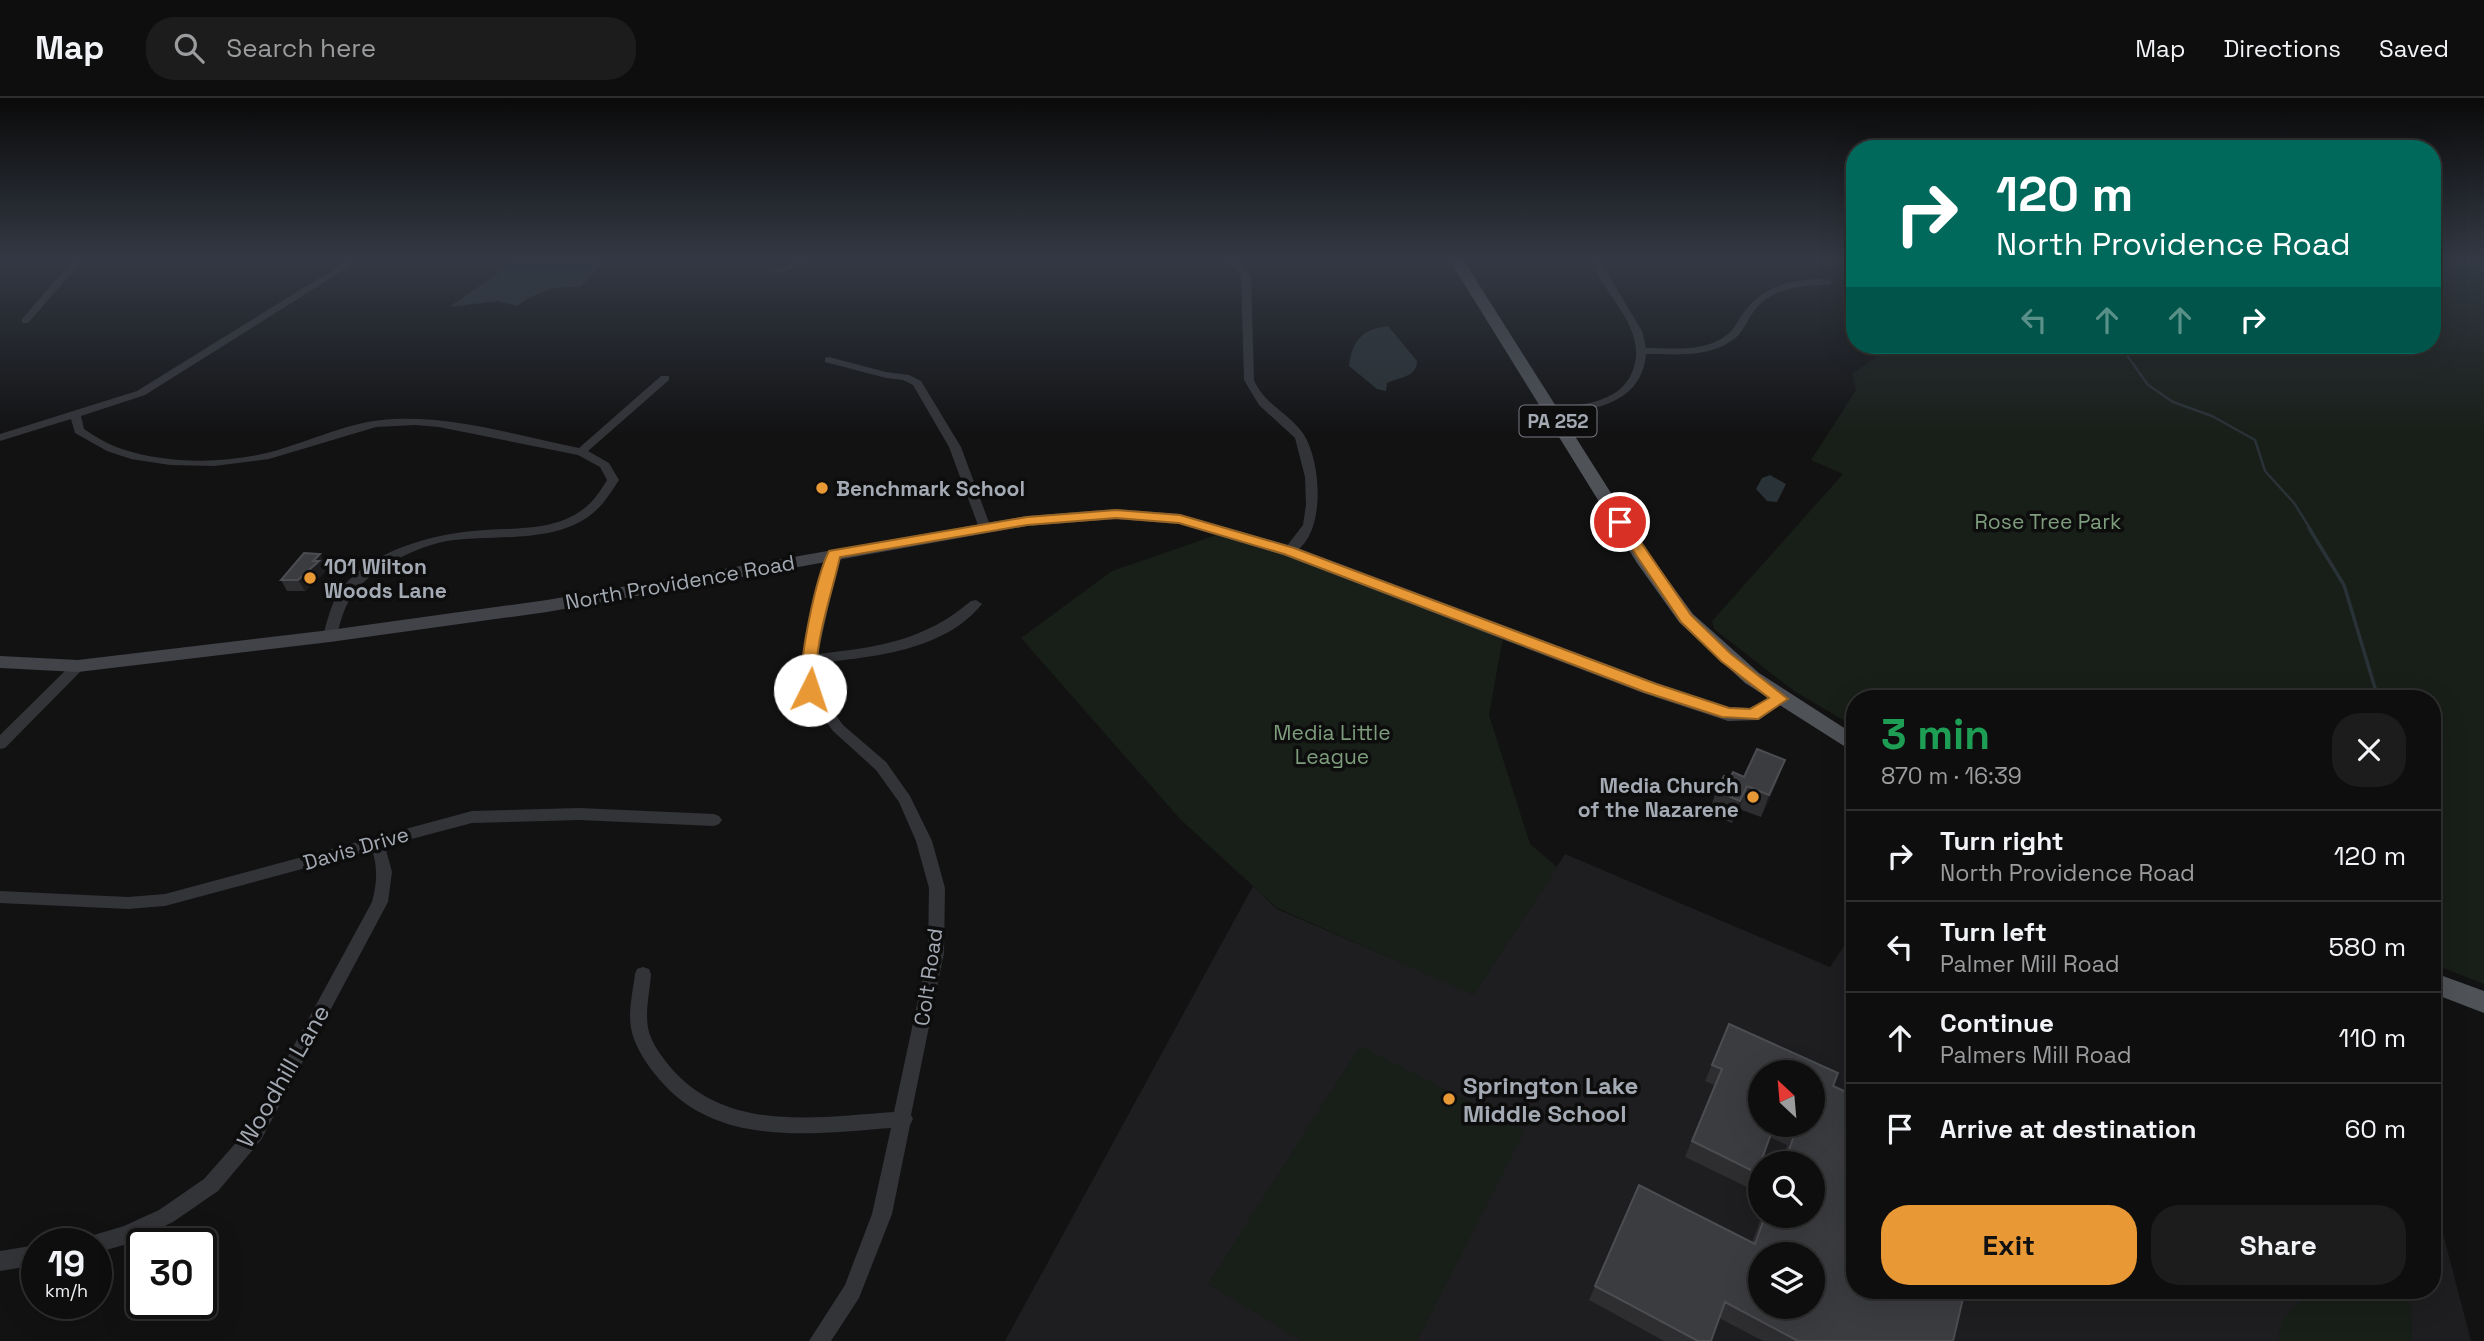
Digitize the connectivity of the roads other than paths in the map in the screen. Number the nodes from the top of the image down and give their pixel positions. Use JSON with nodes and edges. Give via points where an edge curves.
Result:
{"nodes":[{"id":1,"x":261,"y":319,"type":"edge"},
{"id":2,"x":1247,"y":319,"type":"edge"},
{"id":3,"x":1493,"y":319,"type":"edge"},
{"id":4,"x":1629,"y":319,"type":"edge"},
{"id":5,"x":1747,"y":319,"type":"edge"},
{"id":6,"x":1642,"y":351,"type":"junction"},
{"id":7,"x":829,"y":360,"type":"dead end"},
{"id":8,"x":665,"y":378,"type":"dead end"},
{"id":9,"x":1551,"y":411,"type":"junction"},
{"id":10,"x":76,"y":416,"type":"junction"},
{"id":11,"x":0,"y":438,"type":"edge"},
{"id":12,"x":581,"y":452,"type":"junction"},
{"id":13,"x":985,"y":528,"type":"junction"},
{"id":14,"x":1289,"y":551,"type":"junction"},
{"id":15,"x":834,"y":554,"type":"junction"},
{"id":16,"x":976,"y":604,"type":"dead end"},
{"id":17,"x":330,"y":636,"type":"junction"},
{"id":18,"x":811,"y":659,"type":"junction"},
{"id":19,"x":0,"y":662,"type":"edge"},
{"id":20,"x":78,"y":666,"type":"junction"},
{"id":21,"x":1780,"y":699,"type":"junction"},
{"id":22,"x":1846,"y":739,"type":"edge"},
{"id":23,"x":0,"y":744,"type":"edge"},
{"id":24,"x":714,"y":820,"type":"dead end"},
{"id":25,"x":376,"y":842,"type":"junction"},
{"id":26,"x":0,"y":897,"type":"edge"},
{"id":27,"x":643,"y":974,"type":"dead end"},
{"id":28,"x":2441,"y":985,"type":"edge"},
{"id":29,"x":2484,"y":1002,"type":"edge"},
{"id":30,"x":904,"y":1119,"type":"junction"},
{"id":31,"x":112,"y":1239,"type":"edge"},
{"id":32,"x":21,"y":1258,"type":"edge"},
{"id":33,"x":0,"y":1261,"type":"edge"},
{"id":34,"x":819,"y":1341,"type":"edge"}],
"edges":[{"from":1,"to":10,"type":"street","via":[[157,384]]},
{"from":2,"to":14,"type":"street","via":[[1252,391],[1295,430],[1305,442],[1309,458],[1310,524]]},
{"from":3,"to":9,"type":"main road","number":"PA 252"},
{"from":4,"to":6,"type":"street"},
{"from":5,"to":6,"type":"street","via":[[1724,342],[1703,350]]},
{"from":6,"to":9,"type":"street","via":[[1639,373],[1624,391],[1593,406]]},
{"from":7,"to":13,"type":"street","via":[[917,383],[955,447]]},
{"from":8,"to":12,"type":"street"},
{"from":9,"to":21,"type":"main road","number":"PA 252","via":[[1658,582],[1704,638]]},
{"from":10,"to":11,"type":"street"},
{"from":10,"to":12,"type":"street","via":[[79,431],[119,452],[221,463],[271,456],[354,427],[414,421]]},
{"from":12,"to":17,"type":"street","via":[[605,466],[613,480],[606,496],[590,511],[542,530],[447,538],[386,559],[342,599]]},
{"from":13,"to":14,"type":"main road","name":"North Providence Road","via":[[1079,515],[1152,515]]},
{"from":13,"to":15,"type":"main road","name":"North Providence Road"},
{"from":14,"to":21,"type":"main road","name":"North Providence Road","via":[[1721,712],[1752,715]]},
{"from":15,"to":17,"type":"main road","name":"North Providence Road","via":[[547,606]]},
{"from":15,"to":18,"type":"street","name":"Colt Road"},
{"from":16,"to":18,"type":"street","via":[[932,636],[902,647]]},
{"from":17,"to":20,"type":"main road","name":"North Providence Road"},
{"from":18,"to":30,"type":"street","name":"Colt Road","via":[[810,690],[838,728],[881,766],[905,800],[924,841],[937,888],[936,953]]},
{"from":19,"to":20,"type":"main road","name":"North Providence Road"},
{"from":20,"to":23,"type":"street"},
{"from":21,"to":22,"type":"main road","number":"PA 252"},
{"from":24,"to":25,"type":"street","name":"Davis Drive","via":[[506,814],[472,817]]},
{"from":25,"to":26,"type":"street","name":"Davis Drive","via":[[166,900],[128,903]]},
{"from":25,"to":31,"type":"street","name":"Woodhill Lane","via":[[385,863],[380,902],[255,1134],[211,1185],[166,1216]]},
{"from":27,"to":30,"type":"street","via":[[638,1023],[650,1053],[667,1081],[701,1105],[742,1121],[778,1126]]},
{"from":28,"to":29,"type":"main road"},
{"from":30,"to":34,"type":"street","name":"Colt Road","via":[[873,1238],[852,1292]]},
{"from":32,"to":33,"type":"street"}]}
